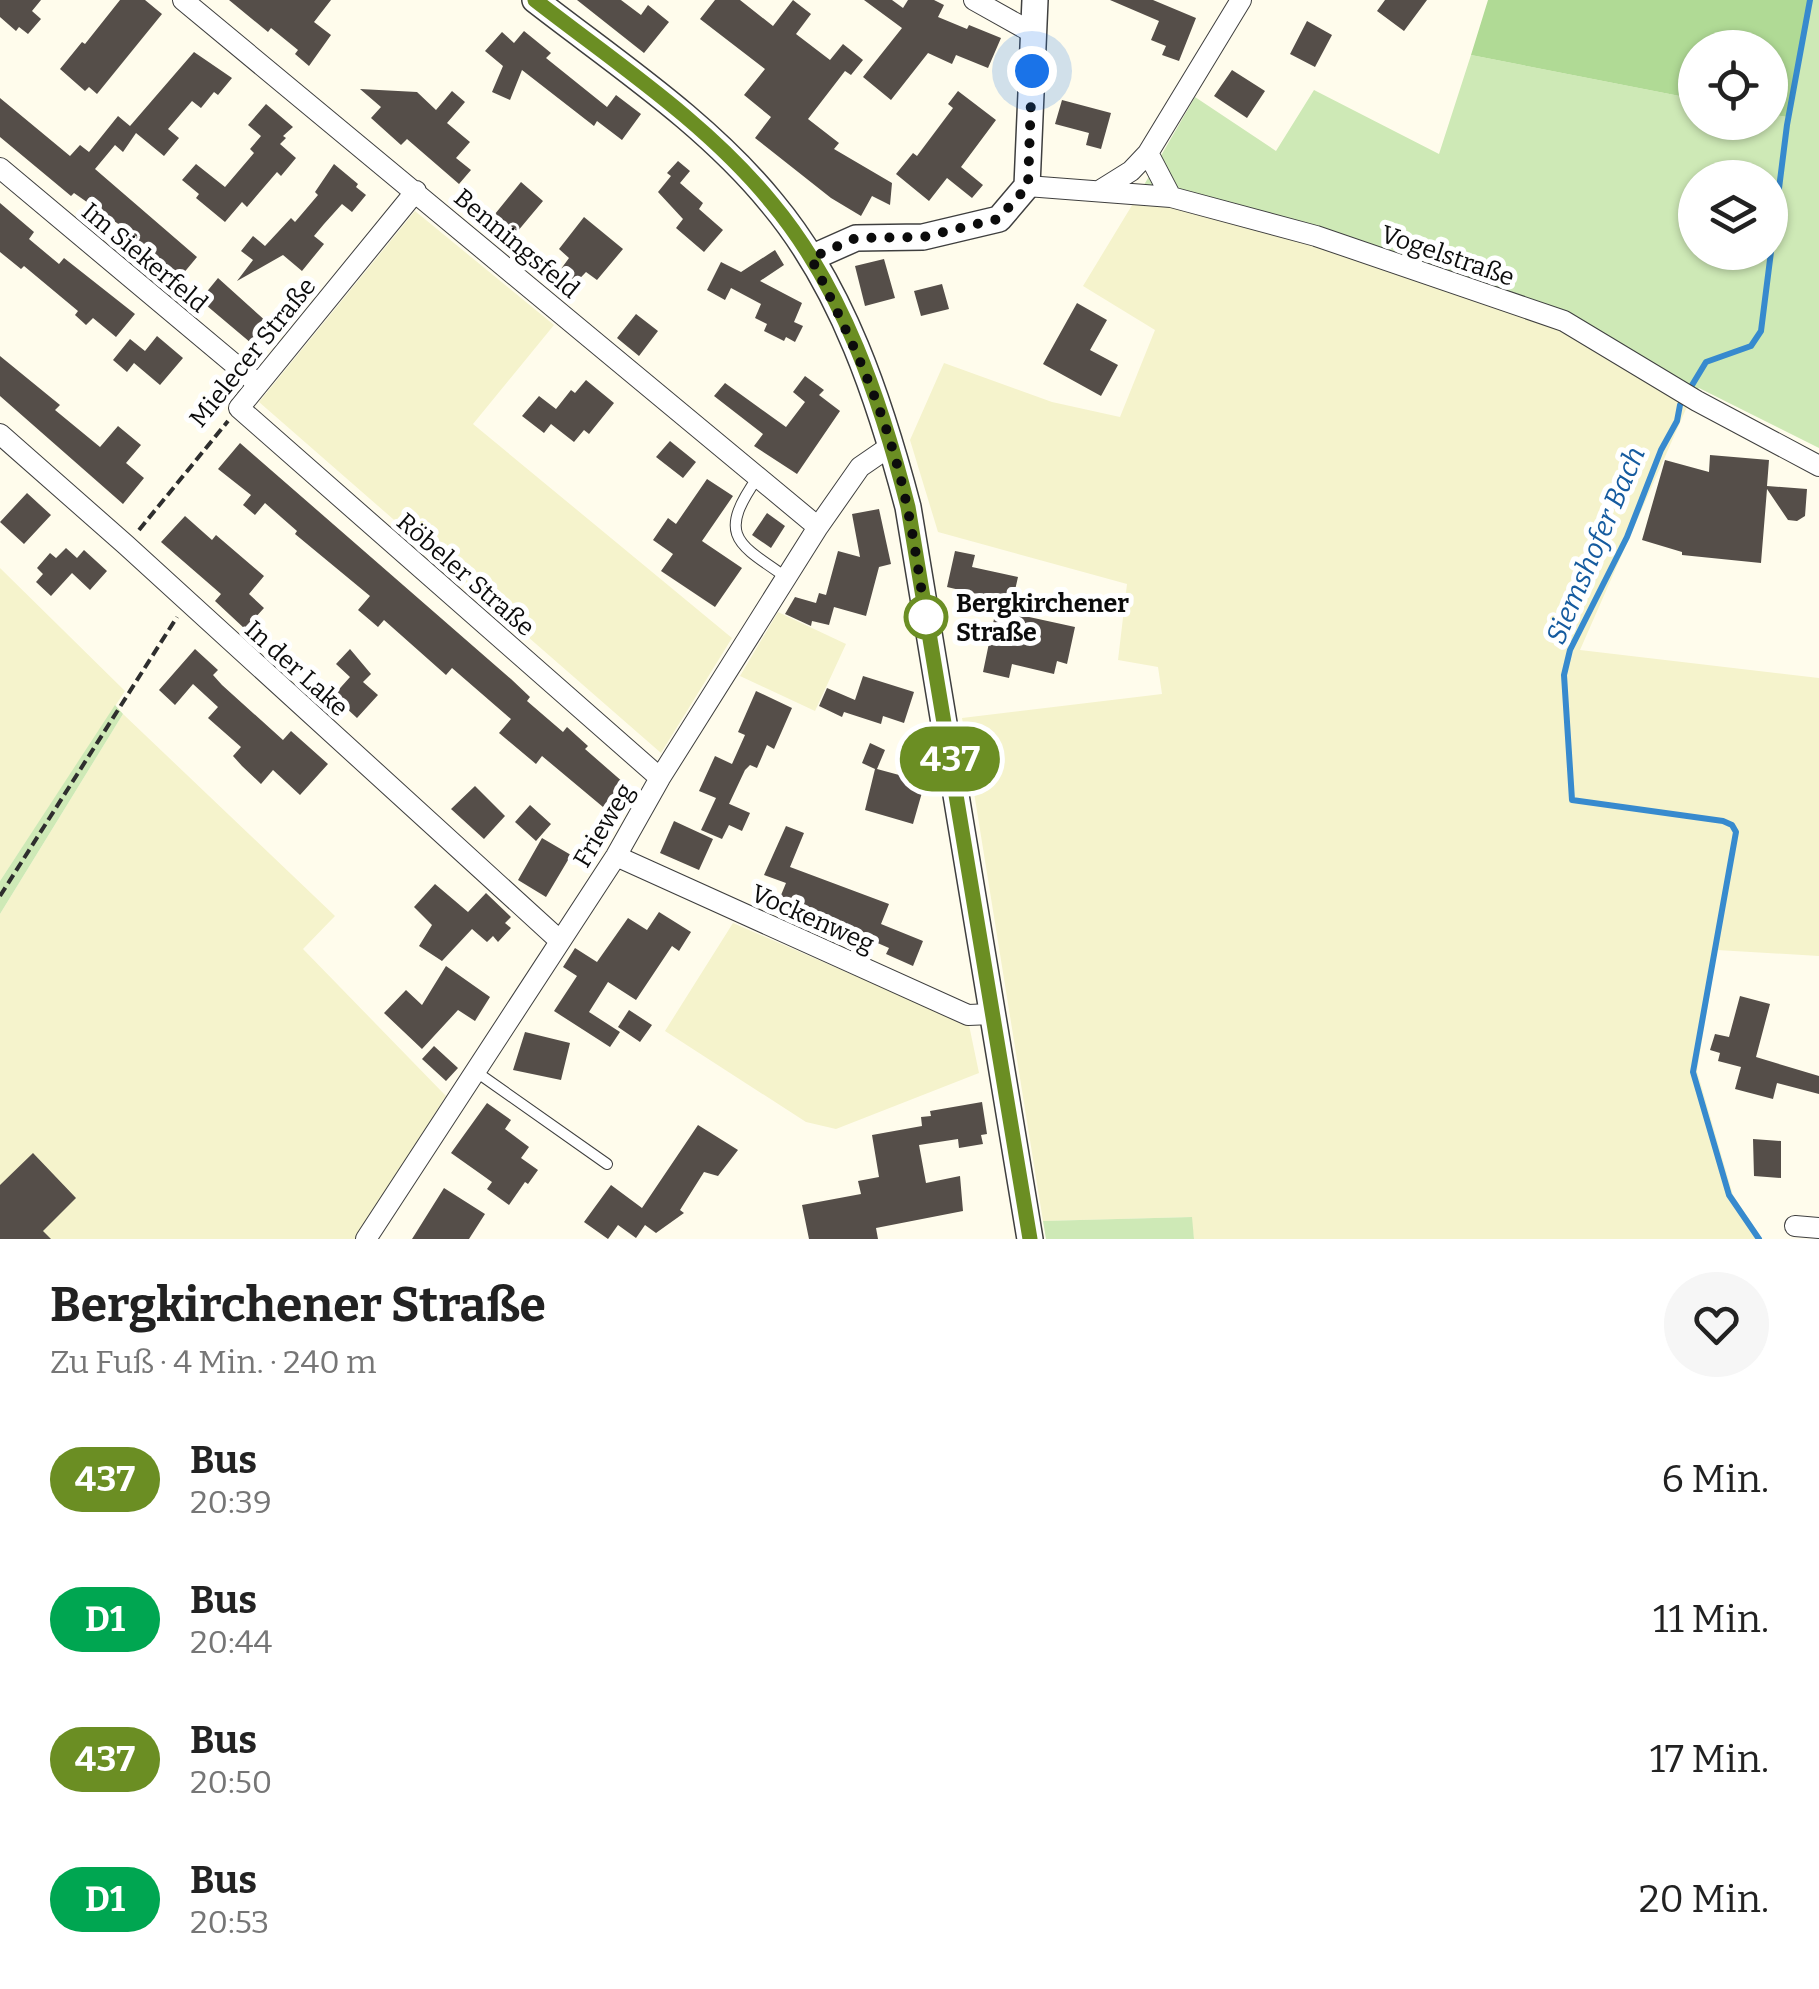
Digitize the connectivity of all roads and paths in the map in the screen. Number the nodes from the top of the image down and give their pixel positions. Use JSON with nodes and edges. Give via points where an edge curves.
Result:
{"nodes":[{"id":1,"x":183,"y":0,"type":"edge"},
{"id":2,"x":535,"y":0,"type":"edge"},
{"id":3,"x":974,"y":0,"type":"edge"},
{"id":4,"x":1035,"y":0,"type":"edge"},
{"id":5,"x":1234,"y":2,"type":"edge"},
{"id":6,"x":1033,"y":33,"type":"junction"},
{"id":7,"x":1148,"y":153,"type":"junction"},
{"id":8,"x":0,"y":168,"type":"edge"},
{"id":9,"x":1028,"y":186,"type":"junction"},
{"id":10,"x":416,"y":191,"type":"junction"},
{"id":11,"x":1099,"y":192,"type":"junction"},
{"id":12,"x":1171,"y":197,"type":"junction"},
{"id":13,"x":811,"y":258,"type":"junction"},
{"id":14,"x":258,"y":384,"type":"junction"},
{"id":15,"x":239,"y":408,"type":"junction"},
{"id":16,"x":0,"y":434,"type":"edge"},
{"id":17,"x":892,"y":445,"type":"junction"},
{"id":18,"x":1819,"y":466,"type":"edge"},
{"id":19,"x":758,"y":477,"type":"junction"},
{"id":20,"x":818,"y":528,"type":"junction"},
{"id":21,"x":126,"y":545,"type":"junction"},
{"id":22,"x":786,"y":578,"type":"junction"},
{"id":23,"x":187,"y":602,"type":"junction"},
{"id":24,"x":660,"y":778,"type":"junction"},
{"id":25,"x":616,"y":856,"type":"junction"},
{"id":26,"x":0,"y":896,"type":"edge"},
{"id":27,"x":559,"y":940,"type":"junction"},
{"id":28,"x":992,"y":1014,"type":"junction"},
{"id":29,"x":475,"y":1071,"type":"junction"},
{"id":30,"x":607,"y":1164,"type":"dead end"},
{"id":31,"x":1795,"y":1226,"type":"dead end"},
{"id":32,"x":1819,"y":1228,"type":"edge"},
{"id":33,"x":366,"y":1239,"type":"edge"},
{"id":34,"x":1030,"y":1239,"type":"edge"}],
"edges":[{"from":1,"to":10,"type":"street","name":"Benningsfeld"},
{"from":2,"to":13,"type":"street","via":[[720,148],[772,203]]},
{"from":3,"to":6,"type":"street"},
{"from":4,"to":6,"type":"street"},
{"from":5,"to":7,"type":"street"},
{"from":6,"to":9,"type":"street"},
{"from":7,"to":11,"type":"street"},
{"from":7,"to":12,"type":"street"},
{"from":8,"to":14,"type":"street","name":"Im Siekerfeld"},
{"from":9,"to":11,"type":"street","name":"Vogelstraße"},
{"from":9,"to":13,"type":"street","via":[[998,219],[923,237],[856,238]]},
{"from":10,"to":14,"type":"street","name":"Mielecer Straße"},
{"from":10,"to":19,"type":"street","name":"Benningsfeld"},
{"from":11,"to":12,"type":"street","name":"Vogelstraße"},
{"from":12,"to":18,"type":"street","name":"Vogelstraße","via":[[1316,236],[1564,321]]},
{"from":13,"to":17,"type":"street","via":[[863,364]]},
{"from":14,"to":15,"type":"street","name":"Mielecer Straße"},
{"from":15,"to":21,"type":"path","name":"Mielecer Straße"},
{"from":15,"to":24,"type":"street","name":"Röbeler Straße"},
{"from":16,"to":21,"type":"street","name":"In der Lake"},
{"from":17,"to":20,"type":"street","name":"Frieweg","via":[[860,468]]},
{"from":17,"to":28,"type":"street","via":[[908,507]]},
{"from":19,"to":20,"type":"street","name":"Benningsfeld"},
{"from":19,"to":22,"type":"lane","via":[[742,499],[736,539]]},
{"from":20,"to":22,"type":"street","name":"Frieweg"},
{"from":21,"to":23,"type":"street","name":"In der Lake"},
{"from":22,"to":24,"type":"street","name":"Frieweg"},
{"from":23,"to":26,"type":"path"},
{"from":23,"to":27,"type":"street","name":"In der Lake"},
{"from":24,"to":25,"type":"street","name":"Frieweg"},
{"from":25,"to":27,"type":"street","name":"Frieweg"},
{"from":25,"to":28,"type":"street","name":"Vockenweg","via":[[968,1015]]},
{"from":27,"to":29,"type":"street","name":"Frieweg"},
{"from":28,"to":34,"type":"street"},
{"from":29,"to":30,"type":"lane"},
{"from":29,"to":33,"type":"street","name":"Frieweg"},
{"from":31,"to":32,"type":"street"}]}
